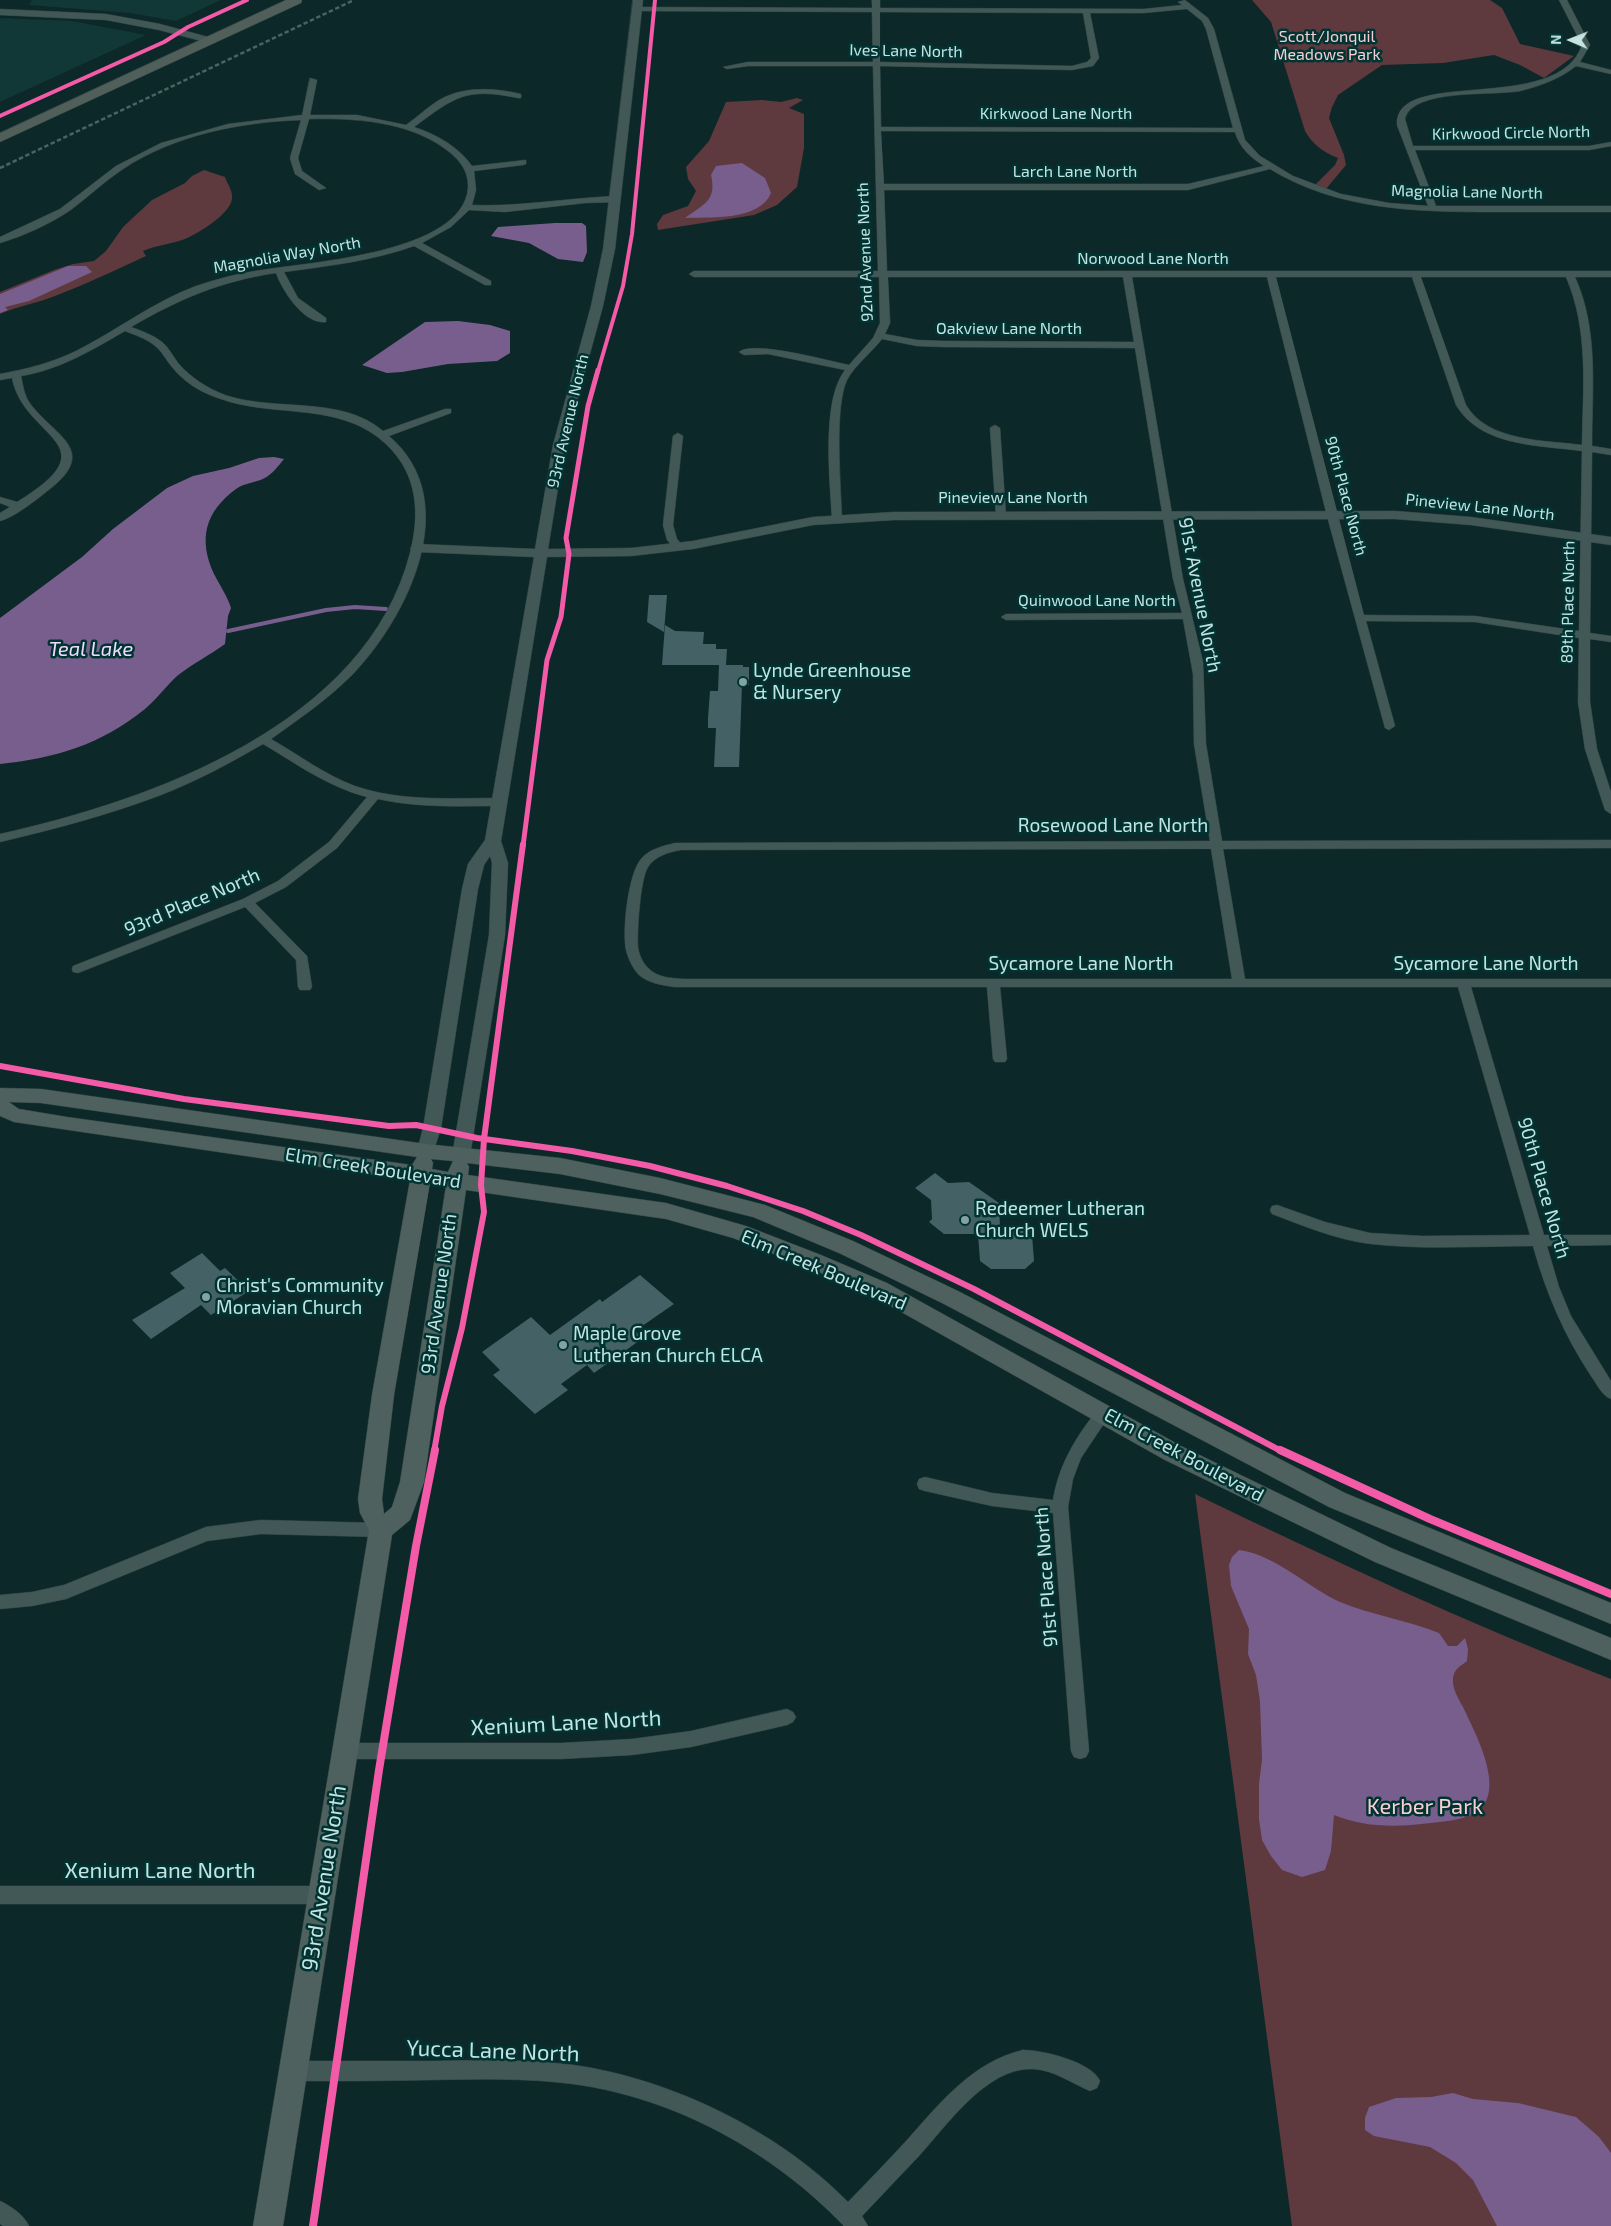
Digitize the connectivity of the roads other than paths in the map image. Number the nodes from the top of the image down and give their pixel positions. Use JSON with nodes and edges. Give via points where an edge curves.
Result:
{"nodes":[{"id":1,"x":21,"y":0,"type":"edge"},
{"id":2,"x":274,"y":0,"type":"edge"},
{"id":3,"x":296,"y":0,"type":"edge"},
{"id":4,"x":876,"y":0,"type":"edge"},
{"id":5,"x":1179,"y":0,"type":"edge"},
{"id":6,"x":1563,"y":0,"type":"edge"},
{"id":7,"x":638,"y":5,"type":"edge"},
{"id":8,"x":1189,"y":7,"type":"junction"},
{"id":9,"x":876,"y":10,"type":"junction"},
{"id":10,"x":1086,"y":10,"type":"junction"},
{"id":11,"x":0,"y":12,"type":"edge"},
{"id":12,"x":13,"y":12,"type":"junction"},
{"id":13,"x":197,"y":41,"type":"junction"},
{"id":14,"x":1574,"y":63,"type":"junction"},
{"id":15,"x":876,"y":64,"type":"junction"},
{"id":16,"x":727,"y":68,"type":"dead end"},
{"id":17,"x":1611,"y":72,"type":"edge"},
{"id":18,"x":313,"y":80,"type":"dead end"},
{"id":19,"x":518,"y":96,"type":"dead end"},
{"id":20,"x":307,"y":117,"type":"junction"},
{"id":21,"x":0,"y":127,"type":"edge"},
{"id":22,"x":407,"y":128,"type":"junction"},
{"id":23,"x":877,"y":129,"type":"junction"},
{"id":24,"x":1236,"y":130,"type":"junction"},
{"id":25,"x":0,"y":138,"type":"edge"},
{"id":26,"x":1611,"y":144,"type":"edge"},
{"id":27,"x":1411,"y":148,"type":"junction"},
{"id":28,"x":523,"y":162,"type":"dead end"},
{"id":29,"x":1269,"y":167,"type":"junction"},
{"id":30,"x":470,"y":169,"type":"junction"},
{"id":31,"x":879,"y":187,"type":"junction"},
{"id":32,"x":322,"y":188,"type":"dead end"},
{"id":33,"x":616,"y":199,"type":"junction"},
{"id":34,"x":467,"y":208,"type":"junction"},
{"id":35,"x":1434,"y":209,"type":"junction"},
{"id":36,"x":1611,"y":209,"type":"edge"},
{"id":37,"x":0,"y":240,"type":"edge"},
{"id":38,"x":416,"y":243,"type":"junction"},
{"id":39,"x":279,"y":270,"type":"junction"},
{"id":40,"x":694,"y":274,"type":"dead end"},
{"id":41,"x":882,"y":274,"type":"junction"},
{"id":42,"x":1126,"y":274,"type":"junction"},
{"id":43,"x":1271,"y":274,"type":"junction"},
{"id":44,"x":1416,"y":274,"type":"junction"},
{"id":45,"x":1569,"y":274,"type":"junction"},
{"id":46,"x":1611,"y":274,"type":"edge"},
{"id":47,"x":488,"y":283,"type":"dead end"},
{"id":48,"x":323,"y":320,"type":"dead end"},
{"id":49,"x":126,"y":328,"type":"junction"},
{"id":50,"x":879,"y":336,"type":"junction"},
{"id":51,"x":1138,"y":345,"type":"junction"},
{"id":52,"x":744,"y":352,"type":"dead end"},
{"id":53,"x":850,"y":368,"type":"junction"},
{"id":54,"x":16,"y":375,"type":"junction"},
{"id":55,"x":0,"y":377,"type":"edge"},
{"id":56,"x":448,"y":411,"type":"dead end"},
{"id":57,"x":995,"y":428,"type":"dead end"},
{"id":58,"x":383,"y":435,"type":"junction"},
{"id":59,"x":678,"y":436,"type":"dead end"},
{"id":60,"x":1587,"y":448,"type":"junction"},
{"id":61,"x":1611,"y":452,"type":"edge"},
{"id":62,"x":0,"y":500,"type":"edge"},
{"id":63,"x":18,"y":506,"type":"junction"},
{"id":64,"x":1001,"y":516,"type":"junction"},
{"id":65,"x":1166,"y":516,"type":"junction"},
{"id":66,"x":1332,"y":516,"type":"junction"},
{"id":67,"x":0,"y":518,"type":"edge"},
{"id":68,"x":837,"y":518,"type":"junction"},
{"id":69,"x":1585,"y":537,"type":"junction"},
{"id":70,"x":1611,"y":541,"type":"edge"},
{"id":71,"x":679,"y":547,"type":"junction"},
{"id":72,"x":417,"y":548,"type":"junction"},
{"id":73,"x":540,"y":553,"type":"junction"},
{"id":74,"x":1188,"y":616,"type":"junction"},
{"id":75,"x":1006,"y":617,"type":"dead end"},
{"id":76,"x":1360,"y":618,"type":"junction"},
{"id":77,"x":1584,"y":635,"type":"junction"},
{"id":78,"x":1611,"y":639,"type":"edge"},
{"id":79,"x":1389,"y":726,"type":"dead end"},
{"id":80,"x":263,"y":739,"type":"junction"},
{"id":81,"x":375,"y":795,"type":"junction"},
{"id":82,"x":500,"y":802,"type":"junction"},
{"id":83,"x":1611,"y":810,"type":"edge"},
{"id":84,"x":0,"y":838,"type":"edge"},
{"id":85,"x":493,"y":841,"type":"junction"},
{"id":86,"x":1611,"y":844,"type":"edge"},
{"id":87,"x":1216,"y":845,"type":"junction"},
{"id":88,"x":637,"y":886,"type":"joint"},
{"id":89,"x":247,"y":902,"type":"junction"},
{"id":90,"x":78,"y":969,"type":"dead end"},
{"id":91,"x":1240,"y":982,"type":"junction"},
{"id":92,"x":1611,"y":982,"type":"edge"},
{"id":93,"x":1463,"y":983,"type":"junction"},
{"id":94,"x":994,"y":984,"type":"junction"},
{"id":95,"x":305,"y":986,"type":"dead end"},
{"id":96,"x":1000,"y":1058,"type":"dead end"},
{"id":97,"x":0,"y":1095,"type":"edge"},
{"id":98,"x":0,"y":1106,"type":"edge"},
{"id":99,"x":426,"y":1151,"type":"junction"},
{"id":100,"x":461,"y":1156,"type":"junction"},
{"id":101,"x":420,"y":1174,"type":"junction"},
{"id":102,"x":456,"y":1180,"type":"junction"},
{"id":103,"x":1277,"y":1210,"type":"dead end"},
{"id":104,"x":1538,"y":1240,"type":"junction"},
{"id":105,"x":1611,"y":1240,"type":"edge"},
{"id":106,"x":1611,"y":1393,"type":"edge"},
{"id":107,"x":1103,"y":1413,"type":"junction"},
{"id":108,"x":925,"y":1484,"type":"dead end"},
{"id":109,"x":1060,"y":1507,"type":"junction"},
{"id":110,"x":381,"y":1530,"type":"junction"},
{"id":111,"x":0,"y":1602,"type":"edge"},
{"id":112,"x":1611,"y":1614,"type":"edge"},
{"id":113,"x":1611,"y":1649,"type":"edge"},
{"id":114,"x":787,"y":1717,"type":"dead end"},
{"id":115,"x":345,"y":1751,"type":"junction"},
{"id":116,"x":1080,"y":1751,"type":"dead end"},
{"id":117,"x":0,"y":1895,"type":"edge"},
{"id":118,"x":321,"y":1895,"type":"junction"},
{"id":119,"x":293,"y":2071,"type":"junction"},
{"id":120,"x":1090,"y":2081,"type":"dead end"},
{"id":121,"x":0,"y":2211,"type":"edge"},
{"id":122,"x":854,"y":2221,"type":"edge"},
{"id":123,"x":19,"y":2226,"type":"edge"},
{"id":124,"x":268,"y":2226,"type":"edge"}],
"edges":[{"from":1,"to":12,"type":"street"},
{"from":2,"to":13,"type":"highway"},
{"from":3,"to":13,"type":"highway"},
{"from":4,"to":9,"type":"street","name":"92nd Avenue North"},
{"from":5,"to":8,"type":"street"},
{"from":6,"to":14,"type":"street","via":[[1586,46]]},
{"from":7,"to":9,"type":"street"},
{"from":7,"to":33,"type":"street","name":"93rd Avenue North"},
{"from":8,"to":10,"type":"street"},
{"from":8,"to":24,"type":"street","via":[[1205,20],[1210,29]]},
{"from":9,"to":10,"type":"street"},
{"from":9,"to":15,"type":"street","name":"92nd Avenue North"},
{"from":10,"to":15,"type":"street","name":"Ives Lane North","via":[[1095,58],[1086,66],[1026,68]]},
{"from":11,"to":12,"type":"street"},
{"from":12,"to":13,"type":"street","via":[[66,15]]},
{"from":13,"to":21,"type":"highway"},
{"from":13,"to":25,"type":"highway"},
{"from":14,"to":17,"type":"street"},
{"from":14,"to":27,"type":"street","via":[[1550,79],[1528,87],[1443,94],[1416,100],[1400,118]]},
{"from":15,"to":16,"type":"street","name":"Ives Lane North","via":[[748,64]]},
{"from":15,"to":23,"type":"street","name":"92nd Avenue North"},
{"from":18,"to":20,"type":"street"},
{"from":19,"to":22,"type":"street","via":[[484,91],[458,95]]},
{"from":20,"to":22,"type":"street","via":[[361,119]]},
{"from":20,"to":32,"type":"street","via":[[294,158],[295,165],[298,172]]},
{"from":20,"to":37,"type":"street","via":[[252,122],[171,142],[128,162],[64,210]]},
{"from":22,"to":30,"type":"street","via":[[454,150]]},
{"from":23,"to":24,"type":"street","name":"Kirkwood Lane North"},
{"from":23,"to":31,"type":"street","name":"92nd Avenue North"},
{"from":24,"to":29,"type":"street","via":[[1248,150]]},
{"from":26,"to":27,"type":"street","name":"Kirkwood Circle North","via":[[1589,148]]},
{"from":27,"to":35,"type":"street"},
{"from":28,"to":30,"type":"street"},
{"from":29,"to":31,"type":"street","name":"Larch Lane North","via":[[1188,187]]},
{"from":29,"to":35,"type":"street","name":"Magnolia Lane North","via":[[1310,187],[1339,196],[1389,206]]},
{"from":30,"to":34,"type":"street","via":[[473,182]]},
{"from":31,"to":41,"type":"street","name":"92nd Avenue North"},
{"from":33,"to":34,"type":"street","via":[[520,208]]},
{"from":33,"to":73,"type":"street","name":"93rd Avenue North","via":[[605,269],[561,436]]},
{"from":34,"to":38,"type":"street","name":"Magnolia Way North","via":[[449,225]]},
{"from":35,"to":36,"type":"street","name":"Magnolia Lane North"},
{"from":38,"to":39,"type":"street","name":"Magnolia Way North","via":[[364,256]]},
{"from":38,"to":47,"type":"street"},
{"from":39,"to":48,"type":"street","via":[[291,298]]},
{"from":39,"to":49,"type":"street","name":"Magnolia Way North","via":[[238,276],[197,289]]},
{"from":40,"to":41,"type":"street","name":"Norwood Lane North"},
{"from":41,"to":42,"type":"street","name":"Norwood Lane North"},
{"from":41,"to":50,"type":"street","name":"92nd Avenue North","via":[[884,322]]},
{"from":42,"to":43,"type":"street","name":"Norwood Lane North"},
{"from":42,"to":51,"type":"street","name":"91st Avenue North"},
{"from":43,"to":44,"type":"street","name":"Norwood Lane North"},
{"from":43,"to":66,"type":"street","name":"90th Place North"},
{"from":44,"to":45,"type":"street","name":"Norwood Lane North"},
{"from":44,"to":60,"type":"street","via":[[1461,405],[1469,418],[1484,428],[1511,438]]},
{"from":45,"to":46,"type":"street","name":"Norwood Lane North"},
{"from":45,"to":60,"type":"street","name":"89th Place North","via":[[1580,303],[1588,352]]},
{"from":49,"to":54,"type":"street","name":"Magnolia Way North","via":[[61,362]]},
{"from":49,"to":58,"type":"street","via":[[156,342],[182,374],[212,393],[255,405],[336,414],[366,424]]},
{"from":50,"to":51,"type":"street","name":"Oakview Lane North","via":[[939,344]]},
{"from":50,"to":53,"type":"street","name":"92nd Avenue North"},
{"from":51,"to":65,"type":"street","name":"91st Avenue North"},
{"from":52,"to":53,"type":"street","via":[[768,351]]},
{"from":53,"to":68,"type":"street","name":"92nd Avenue North","via":[[838,392]]},
{"from":54,"to":55,"type":"street","name":"Magnolia Way North"},
{"from":54,"to":63,"type":"street","via":[[26,404],[62,439],[66,449],[63,466],[51,483]]},
{"from":56,"to":58,"type":"street"},
{"from":57,"to":64,"type":"street"},
{"from":58,"to":72,"type":"street","via":[[408,463],[419,486],[422,518]]},
{"from":59,"to":71,"type":"street","via":[[668,525],[672,540]]},
{"from":60,"to":61,"type":"street"},
{"from":60,"to":69,"type":"street","name":"89th Place North"},
{"from":62,"to":63,"type":"street"},
{"from":63,"to":67,"type":"street"},
{"from":64,"to":65,"type":"street","name":"Pineview Lane North"},
{"from":64,"to":68,"type":"street","name":"Pineview Lane North"},
{"from":65,"to":66,"type":"street","name":"Pineview Lane North"},
{"from":65,"to":74,"type":"street","name":"91st Avenue North"},
{"from":66,"to":69,"type":"street","name":"Pineview Lane North","via":[[1434,517]]},
{"from":66,"to":76,"type":"street","name":"90th Place North"},
{"from":68,"to":71,"type":"street","name":"Pineview Lane North"},
{"from":69,"to":70,"type":"street","name":"Pineview Lane North"},
{"from":69,"to":77,"type":"street","name":"89th Place North"},
{"from":71,"to":73,"type":"street","name":"Pineview Lane North","via":[[600,553]]},
{"from":72,"to":73,"type":"street","name":"Pineview Lane North"},
{"from":72,"to":80,"type":"street","via":[[396,607],[366,652],[321,696]]},
{"from":73,"to":82,"type":"street","name":"93rd Avenue North"},
{"from":74,"to":75,"type":"street","name":"Quinwood Lane North"},
{"from":74,"to":87,"type":"street","name":"91st Avenue North","via":[[1199,672],[1198,726]]},
{"from":76,"to":77,"type":"street","via":[[1475,619]]},
{"from":76,"to":79,"type":"street","name":"90th Place North"},
{"from":77,"to":78,"type":"street"},
{"from":77,"to":83,"type":"street","name":"89th Place North","via":[[1586,725]]},
{"from":80,"to":81,"type":"street","via":[[327,777]]},
{"from":80,"to":84,"type":"street","via":[[183,780],[131,801]]},
{"from":81,"to":82,"type":"street","via":[[402,800]]},
{"from":81,"to":89,"type":"street","name":"93rd Place North","via":[[333,845],[303,870]]},
{"from":82,"to":85,"type":"street","name":"93rd Avenue North"},
{"from":85,"to":99,"type":"street","name":"93rd Avenue North","via":[[476,864],[470,889]]},
{"from":85,"to":100,"type":"street","name":"93rd Avenue North","via":[[500,863],[497,935]]},
{"from":86,"to":87,"type":"street","name":"Rosewood Lane North"},
{"from":87,"to":88,"type":"street","name":"Rosewood Lane North","via":[[681,846],[664,849],[649,858],[641,869]]},
{"from":87,"to":91,"type":"street","name":"91st Avenue North"},
{"from":88,"to":94,"type":"street","name":"Sycamore Lane North","via":[[633,953],[640,970],[669,983]]},
{"from":89,"to":90,"type":"street","name":"93rd Place North"},
{"from":89,"to":95,"type":"street","via":[[302,959]]},
{"from":91,"to":93,"type":"street","name":"Sycamore Lane North"},
{"from":91,"to":94,"type":"street","name":"Sycamore Lane North"},
{"from":92,"to":93,"type":"street","name":"Sycamore Lane North"},
{"from":93,"to":104,"type":"street","name":"90th Place North"},
{"from":94,"to":96,"type":"street"},
{"from":97,"to":99,"type":"main road","name":"Elm Creek Boulevard","via":[[41,1096]]},
{"from":98,"to":101,"type":"main road","name":"Elm Creek Boulevard","via":[[14,1115],[67,1124]]},
{"from":99,"to":100,"type":"main road","name":"Elm Creek Boulevard"},
{"from":99,"to":101,"type":"main road","name":"93rd Avenue North"},
{"from":100,"to":102,"type":"main road","name":"93rd Avenue North"},
{"from":100,"to":112,"type":"main road","name":"Elm Creek Boulevard","via":[[560,1166],[758,1210],[846,1247],[950,1297],[1337,1500]]},
{"from":101,"to":102,"type":"main road","name":"Elm Creek Boulevard"},
{"from":101,"to":110,"type":"main road","name":"93rd Avenue North","via":[[383,1395],[370,1498],[372,1513]]},
{"from":102,"to":107,"type":"main road","name":"Elm Creek Boulevard","via":[[666,1211],[738,1232],[879,1289]]},
{"from":102,"to":110,"type":"main road","name":"93rd Avenue North","via":[[412,1482],[402,1513]]},
{"from":103,"to":104,"type":"street","via":[[1323,1227],[1370,1238]]},
{"from":104,"to":105,"type":"street"},
{"from":104,"to":106,"type":"street","name":"90th Place North","via":[[1563,1318]]},
{"from":107,"to":109,"type":"street","name":"91st Place North","via":[[1070,1460]]},
{"from":107,"to":113,"type":"main road","name":"Elm Creek Boulevard","via":[[1173,1453],[1383,1555]]},
{"from":108,"to":109,"type":"street","via":[[1009,1504]]},
{"from":109,"to":116,"type":"street","name":"91st Place North"},
{"from":110,"to":111,"type":"street","via":[[262,1527],[206,1534],[66,1592]]},
{"from":110,"to":115,"type":"main road","name":"93rd Avenue North"},
{"from":114,"to":115,"type":"street","name":"Xenium Lane North","via":[[691,1739],[632,1748]]},
{"from":115,"to":118,"type":"main road","name":"93rd Avenue North"},
{"from":117,"to":118,"type":"street","name":"Xenium Lane North"},
{"from":118,"to":119,"type":"main road","name":"93rd Avenue North"},
{"from":119,"to":122,"type":"street","name":"Yucca Lane North","via":[[549,2072],[578,2075],[644,2091],[708,2117],[770,2150]]},
{"from":119,"to":124,"type":"main road","name":"93rd Avenue North"},
{"from":120,"to":122,"type":"street","via":[[1042,2061],[1022,2060],[1000,2066],[953,2104]]},
{"from":121,"to":123,"type":"street"}]}
